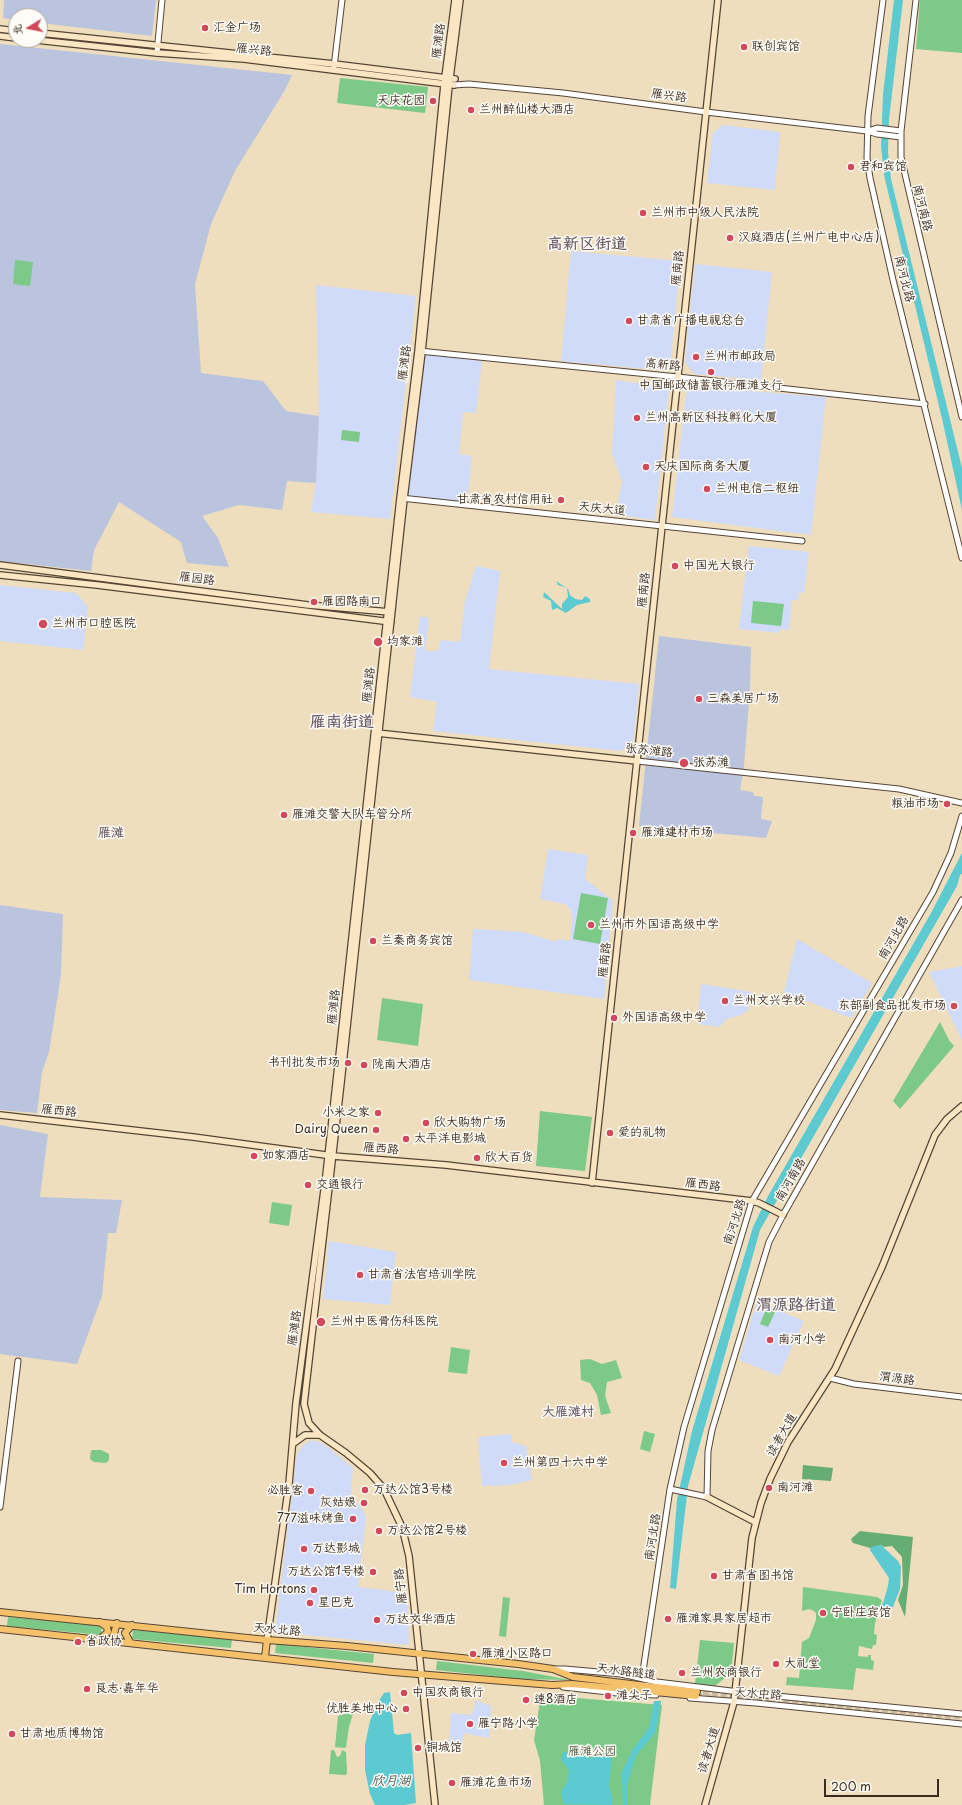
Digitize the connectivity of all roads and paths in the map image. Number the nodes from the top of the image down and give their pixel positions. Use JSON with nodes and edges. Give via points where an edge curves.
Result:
{"nodes":[{"id":1,"x":162,"y":0,"type":"edge"},
{"id":2,"x":342,"y":0,"type":"edge"},
{"id":3,"x":455,"y":0,"type":"edge"},
{"id":4,"x":460,"y":0,"type":"edge"},
{"id":5,"x":718,"y":0,"type":"edge"},
{"id":6,"x":883,"y":0,"type":"edge"},
{"id":7,"x":916,"y":0,"type":"edge"},
{"id":8,"x":48,"y":34,"type":"edge"},
{"id":9,"x":48,"y":41,"type":"edge"},
{"id":10,"x":157,"y":46,"type":"junction"},
{"id":11,"x":157,"y":53,"type":"junction"},
{"id":12,"x":334,"y":67,"type":"junction"},
{"id":13,"x":450,"y":82,"type":"junction"},
{"id":14,"x":706,"y":112,"type":"junction"},
{"id":15,"x":867,"y":131,"type":"junction"},
{"id":16,"x":901,"y":131,"type":"junction"},
{"id":17,"x":894,"y":133,"type":"junction"},
{"id":18,"x":901,"y":137,"type":"junction"},
{"id":19,"x":420,"y":352,"type":"junction"},
{"id":20,"x":678,"y":377,"type":"junction"},
{"id":21,"x":924,"y":404,"type":"junction"},
{"id":22,"x":962,"y":417,"type":"edge"},
{"id":23,"x":402,"y":498,"type":"junction"},
{"id":24,"x":662,"y":526,"type":"junction"},
{"id":25,"x":802,"y":541,"type":"dead end"},
{"id":26,"x":962,"y":556,"type":"edge"},
{"id":27,"x":0,"y":565,"type":"edge"},
{"id":28,"x":0,"y":575,"type":"edge"},
{"id":29,"x":98,"y":577,"type":"junction"},
{"id":30,"x":97,"y":585,"type":"junction"},
{"id":31,"x":390,"y":612,"type":"junction"},
{"id":32,"x":389,"y":622,"type":"junction"},
{"id":33,"x":378,"y":733,"type":"junction"},
{"id":34,"x":637,"y":761,"type":"junction"},
{"id":35,"x":962,"y":803,"type":"edge"},
{"id":36,"x":962,"y":816,"type":"edge"},
{"id":37,"x":962,"y":900,"type":"edge"},
{"id":38,"x":962,"y":1106,"type":"edge"},
{"id":39,"x":0,"y":1115,"type":"edge"},
{"id":40,"x":330,"y":1156,"type":"junction"},
{"id":41,"x":592,"y":1183,"type":"junction"},
{"id":42,"x":752,"y":1201,"type":"junction"},
{"id":43,"x":783,"y":1214,"type":"junction"},
{"id":44,"x":18,"y":1361,"type":"dead end"},
{"id":45,"x":830,"y":1378,"type":"junction"},
{"id":46,"x":962,"y":1397,"type":"edge"},
{"id":47,"x":304,"y":1404,"type":"joint"},
{"id":48,"x":320,"y":1435,"type":"junction"},
{"id":49,"x":294,"y":1443,"type":"junction"},
{"id":50,"x":673,"y":1489,"type":"junction"},
{"id":51,"x":707,"y":1497,"type":"junction"},
{"id":52,"x":0,"y":1507,"type":"edge"},
{"id":53,"x":755,"y":1522,"type":"junction"},
{"id":54,"x":0,"y":1612,"type":"edge"},
{"id":55,"x":100,"y":1622,"type":"junction"},
{"id":56,"x":117,"y":1623,"type":"junction"},
{"id":57,"x":132,"y":1625,"type":"junction"},
{"id":58,"x":0,"y":1630,"type":"edge"},
{"id":59,"x":100,"y":1640,"type":"junction"},
{"id":60,"x":267,"y":1640,"type":"junction"},
{"id":61,"x":112,"y":1641,"type":"junction"},
{"id":62,"x":130,"y":1642,"type":"junction"},
{"id":63,"x":418,"y":1654,"type":"junction"},
{"id":64,"x":265,"y":1657,"type":"junction"},
{"id":65,"x":553,"y":1669,"type":"junction"},
{"id":66,"x":420,"y":1673,"type":"junction"},
{"id":67,"x":642,"y":1678,"type":"junction"},
{"id":68,"x":552,"y":1685,"type":"junction"},
{"id":69,"x":736,"y":1691,"type":"junction"},
{"id":70,"x":734,"y":1702,"type":"junction"},
{"id":71,"x":962,"y":1714,"type":"edge"},
{"id":72,"x":962,"y":1724,"type":"edge"},
{"id":73,"x":434,"y":1805,"type":"edge"},
{"id":74,"x":705,"y":1805,"type":"edge"}],
"edges":[{"from":1,"to":10,"type":"street"},
{"from":2,"to":12,"type":"street"},
{"from":3,"to":13,"type":"main road","name":"雁滩路"},
{"from":4,"to":13,"type":"main road","name":"雁滩路"},
{"from":5,"to":14,"type":"main road","name":"雁南路"},
{"from":6,"to":15,"type":"street","name":"南河北路"},
{"from":7,"to":16,"type":"street","name":"南河南路"},
{"from":8,"to":10,"type":"main road","name":"雁兴路"},
{"from":9,"to":11,"type":"main road","name":"雁兴路"},
{"from":10,"to":11,"type":"street"},
{"from":10,"to":12,"type":"main road","name":"雁兴路"},
{"from":11,"to":12,"type":"main road","name":"雁兴路"},
{"from":12,"to":13,"type":"main road","name":"雁兴路"},
{"from":13,"to":14,"type":"street","name":"雁兴路","via":[[570,94]]},
{"from":13,"to":19,"type":"main road","name":"雁滩路"},
{"from":14,"to":15,"type":"street","name":"雁兴路"},
{"from":14,"to":20,"type":"main road","name":"雁南路"},
{"from":15,"to":17,"type":"street","via":[[877,134]]},
{"from":15,"to":17,"type":"street","via":[[877,128]]},
{"from":15,"to":21,"type":"street","name":"南河北路","via":[[870,178]]},
{"from":16,"to":17,"type":"street"},
{"from":16,"to":18,"type":"street","name":"南河南路"},
{"from":17,"to":18,"type":"street"},
{"from":18,"to":22,"type":"street","name":"南河南路","via":[[904,177]]},
{"from":19,"to":20,"type":"street","name":"高新路"},
{"from":19,"to":23,"type":"main road","name":"雁滩路"},
{"from":20,"to":21,"type":"street","name":"高新路"},
{"from":20,"to":24,"type":"main road","name":"雁南路"},
{"from":21,"to":26,"type":"street","name":"南河北路"},
{"from":23,"to":24,"type":"street","name":"天庆大道"},
{"from":23,"to":31,"type":"main road","name":"雁滩路"},
{"from":24,"to":25,"type":"street","name":"天庆大道"},
{"from":24,"to":34,"type":"main road","name":"雁南路"},
{"from":27,"to":29,"type":"main road","name":"雁园路"},
{"from":28,"to":30,"type":"main road","name":"雁园路"},
{"from":29,"to":30,"type":"main road"},
{"from":29,"to":31,"type":"main road","name":"雁园路","via":[[308,605]]},
{"from":30,"to":32,"type":"main road","name":"雁园路"},
{"from":31,"to":32,"type":"main road","name":"雁滩路"},
{"from":32,"to":33,"type":"main road","name":"雁滩路"},
{"from":33,"to":34,"type":"main road","name":"张苏滩路"},
{"from":33,"to":40,"type":"main road","name":"雁滩路"},
{"from":34,"to":35,"type":"street","name":"张苏滩路","via":[[899,789]]},
{"from":34,"to":41,"type":"main road","name":"雁南路"},
{"from":36,"to":42,"type":"street","name":"南河北路","via":[[951,853],[933,892]]},
{"from":37,"to":43,"type":"street","name":"南河南路"},
{"from":38,"to":45,"type":"main road","name":"读者大道","via":[[947,1119],[935,1135],[885,1260]]},
{"from":39,"to":40,"type":"main road","name":"雁西路"},
{"from":40,"to":41,"type":"main road","name":"雁西路","via":[[446,1165]]},
{"from":40,"to":47,"type":"main road","name":"雁滩路"},
{"from":40,"to":49,"type":"main road","name":"雁滩路","via":[[296,1403]]},
{"from":41,"to":42,"type":"main road","name":"雁西路"},
{"from":42,"to":43,"type":"main road","name":"雁西路"},
{"from":42,"to":50,"type":"street","name":"南河北路","via":[[684,1427]]},
{"from":43,"to":51,"type":"street","name":"南河南路","via":[[769,1242],[712,1430],[708,1451]]},
{"from":44,"to":52,"type":"street"},
{"from":45,"to":46,"type":"street","name":"渭源路","via":[[854,1384]]},
{"from":45,"to":53,"type":"main road","name":"读者大道","via":[[782,1454]]},
{"from":47,"to":48,"type":"main road","name":"雁宁路","via":[[309,1423]]},
{"from":48,"to":49,"type":"main road","via":[[305,1435]]},
{"from":48,"to":63,"type":"main road","name":"雁宁路","via":[[370,1473],[394,1506],[409,1556]]},
{"from":49,"to":60,"type":"main road","name":"雁滩路"},
{"from":50,"to":51,"type":"street"},
{"from":50,"to":67,"type":"street","name":"南河北路"},
{"from":51,"to":53,"type":"main road"},
{"from":53,"to":69,"type":"main road","name":"读者大道"},
{"from":54,"to":55,"type":"main road","name":"天水北路"},
{"from":55,"to":56,"type":"main road","name":"天水北路"},
{"from":55,"to":59,"type":"main road","via":[[108,1632]]},
{"from":56,"to":57,"type":"main road","name":"天水北路"},
{"from":56,"to":61,"type":"main road"},
{"from":57,"to":60,"type":"main road","name":"天水北路"},
{"from":57,"to":62,"type":"main road","via":[[125,1633]]},
{"from":58,"to":59,"type":"main road"},
{"from":59,"to":61,"type":"main road"},
{"from":60,"to":63,"type":"main road","name":"天水北路"},
{"from":60,"to":64,"type":"main road"},
{"from":61,"to":62,"type":"main road"},
{"from":62,"to":64,"type":"main road"},
{"from":63,"to":65,"type":"main road","name":"天水北路"},
{"from":63,"to":66,"type":"main road","name":"雁宁路"},
{"from":64,"to":66,"type":"main road"},
{"from":65,"to":67,"type":"street","name":"天水中路"},
{"from":65,"to":68,"type":"main road","name":"天水路隧道","via":[[572,1677],[697,1694],[572,1684]]},
{"from":66,"to":68,"type":"main road"},
{"from":66,"to":73,"type":"main road","name":"雁宁路"},
{"from":67,"to":69,"type":"street","name":"天水中路"},
{"from":68,"to":70,"type":"street","name":"天水中路","via":[[619,1694]]},
{"from":69,"to":70,"type":"main road","name":"读者大道"},
{"from":69,"to":71,"type":"street","name":"天水中路"},
{"from":70,"to":72,"type":"street","name":"天水中路"},
{"from":70,"to":74,"type":"main road","name":"读者大道"}]}
